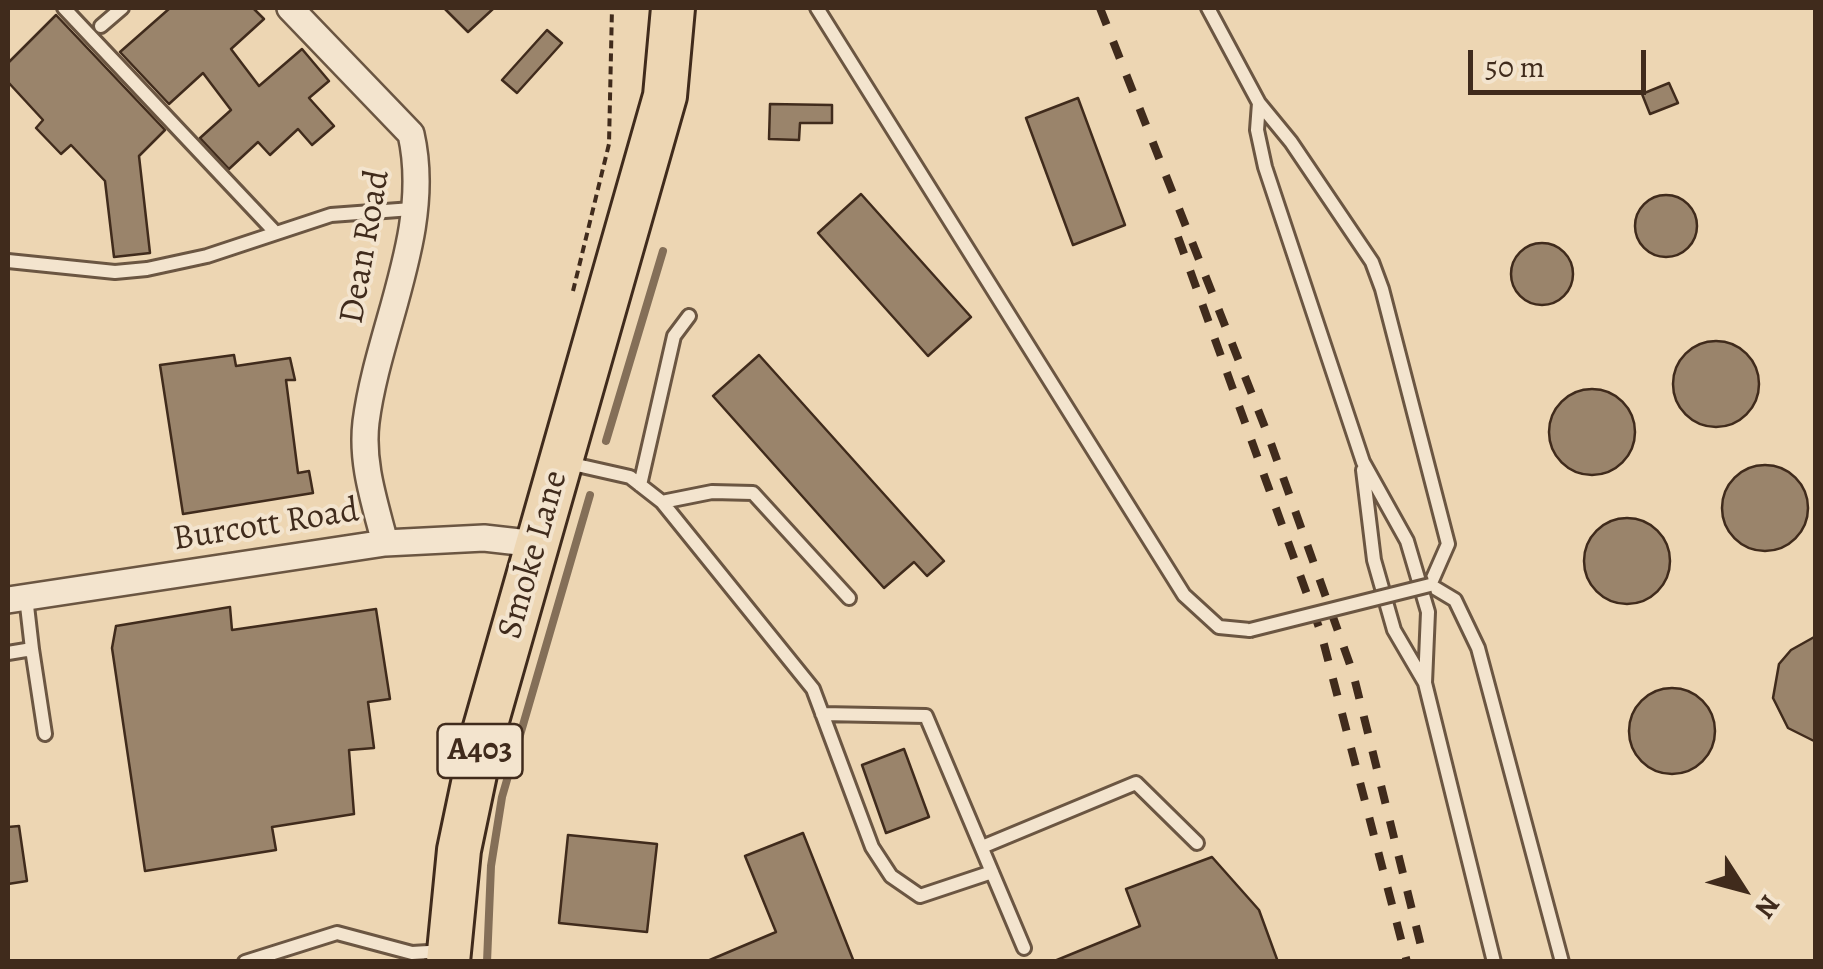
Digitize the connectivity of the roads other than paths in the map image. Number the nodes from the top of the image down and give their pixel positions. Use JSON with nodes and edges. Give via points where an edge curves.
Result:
{"nodes":[{"id":1,"x":64,"y":8,"type":"edge"},
{"id":2,"x":122,"y":8,"type":"edge"},
{"id":3,"x":290,"y":8,"type":"edge"},
{"id":4,"x":644,"y":8,"type":"edge"},
{"id":5,"x":673,"y":8,"type":"edge"},
{"id":6,"x":817,"y":8,"type":"edge"},
{"id":7,"x":1208,"y":8,"type":"edge"},
{"id":8,"x":102,"y":26,"type":"dead end"},
{"id":9,"x":1260,"y":102,"type":"junction"},
{"id":10,"x":646,"y":154,"type":"junction"},
{"id":11,"x":412,"y":209,"type":"junction"},
{"id":12,"x":275,"y":232,"type":"junction"},
{"id":13,"x":8,"y":261,"type":"edge"},
{"id":14,"x":689,"y":316,"type":"dead end"},
{"id":15,"x":561,"y":461,"type":"junction"},
{"id":16,"x":1362,"y":462,"type":"junction"},
{"id":17,"x":640,"y":485,"type":"junction"},
{"id":18,"x":662,"y":502,"type":"junction"},
{"id":19,"x":385,"y":544,"type":"junction"},
{"id":20,"x":537,"y":544,"type":"junction"},
{"id":21,"x":1430,"y":585,"type":"junction"},
{"id":22,"x":849,"y":598,"type":"dead end"},
{"id":23,"x":16,"y":599,"type":"edge"},
{"id":24,"x":32,"y":649,"type":"junction"},
{"id":25,"x":8,"y":653,"type":"edge"},
{"id":26,"x":1425,"y":683,"type":"junction"},
{"id":27,"x":822,"y":714,"type":"junction"},
{"id":28,"x":44,"y":734,"type":"dead end"},
{"id":29,"x":1198,"y":842,"type":"dead end"},
{"id":30,"x":982,"y":847,"type":"junction"},
{"id":31,"x":992,"y":872,"type":"junction"},
{"id":32,"x":1024,"y":948,"type":"dead end"},
{"id":33,"x":448,"y":956,"type":"edge"},
{"id":34,"x":245,"y":962,"type":"edge"},
{"id":35,"x":1494,"y":962,"type":"edge"},
{"id":36,"x":1562,"y":962,"type":"edge"}],
"edges":[{"from":1,"to":12,"type":"lane"},
{"from":2,"to":8,"type":"lane"},
{"from":3,"to":11,"type":"street","name":"Dean Road","via":[[411,134],[418,163]]},
{"from":4,"to":10,"type":"highway","number":"A403"},
{"from":5,"to":10,"type":"highway","number":"A403","via":[[665,96]]},
{"from":6,"to":21,"type":"lane","bridge":true,"via":[[1184,595],[1219,627],[1250,630]]},
{"from":7,"to":9,"type":"lane"},
{"from":9,"to":16,"type":"lane","via":[[1257,130],[1265,167]]},
{"from":9,"to":21,"type":"lane","via":[[1362,247],[1382,289],[1448,544]]},
{"from":10,"to":15,"type":"highway","name":"Smoke Lane","number":"A403"},
{"from":11,"to":12,"type":"lane","via":[[332,215]]},
{"from":11,"to":19,"type":"street","name":"Dean Road","via":[[366,421],[365,462]]},
{"from":12,"to":13,"type":"lane","via":[[148,269]]},
{"from":14,"to":17,"type":"lane","via":[[674,336]]},
{"from":15,"to":17,"type":"lane"},
{"from":15,"to":20,"type":"highway","name":"Smoke Lane","number":"A403"},
{"from":16,"to":26,"type":"lane","via":[[1379,578],[1394,630]]},
{"from":16,"to":26,"type":"lane","via":[[1407,541],[1423,594]]},
{"from":17,"to":18,"type":"lane"},
{"from":18,"to":22,"type":"lane","via":[[712,492],[753,493]]},
{"from":18,"to":27,"type":"lane","via":[[813,690]]},
{"from":19,"to":20,"type":"street","name":"Burcott Road","via":[[484,538]]},
{"from":19,"to":23,"type":"street","name":"Burcott Road"},
{"from":20,"to":33,"type":"highway","name":"Smoke Lane","number":"A403","via":[[458,850]]},
{"from":21,"to":36,"type":"lane","via":[[1455,600],[1478,648]]},
{"from":23,"to":24,"type":"lane"},
{"from":24,"to":25,"type":"lane"},
{"from":24,"to":28,"type":"lane"},
{"from":26,"to":35,"type":"lane"},
{"from":27,"to":30,"type":"lane","via":[[926,716]]},
{"from":27,"to":31,"type":"lane","via":[[890,876],[920,896]]},
{"from":29,"to":30,"type":"lane","via":[[1136,783]]},
{"from":30,"to":31,"type":"lane"},
{"from":31,"to":32,"type":"lane"},
{"from":33,"to":34,"type":"lane","via":[[336,933]]}]}
